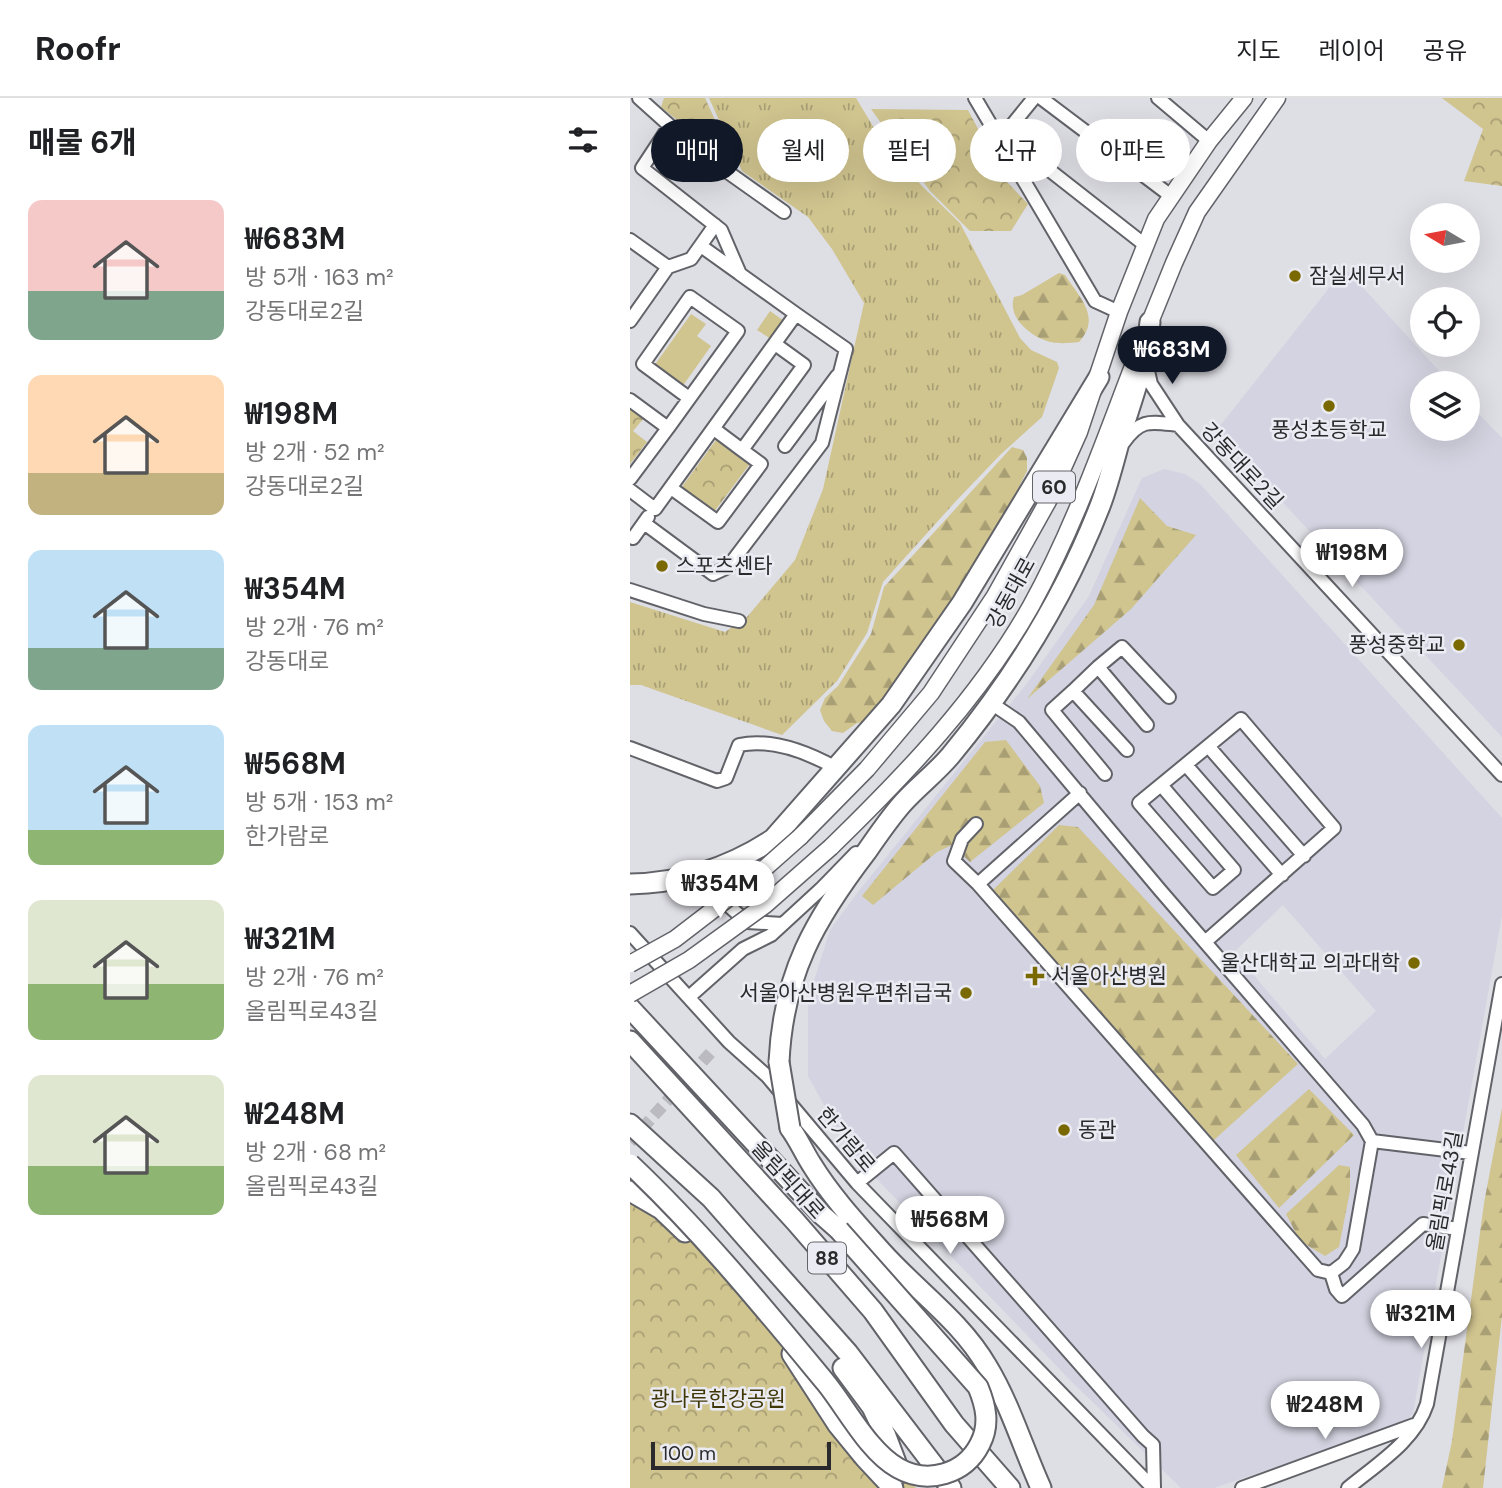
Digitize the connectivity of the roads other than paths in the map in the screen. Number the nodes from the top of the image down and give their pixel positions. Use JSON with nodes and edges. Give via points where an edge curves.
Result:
{"nodes":[{"id":1,"x":639,"y":98,"type":"edge"},
{"id":2,"x":975,"y":98,"type":"edge"},
{"id":3,"x":1034,"y":98,"type":"edge"},
{"id":4,"x":1041,"y":98,"type":"edge"},
{"id":5,"x":1158,"y":98,"type":"edge"},
{"id":6,"x":1244,"y":98,"type":"edge"},
{"id":7,"x":1277,"y":98,"type":"edge"},
{"id":8,"x":661,"y":119,"type":"edge"},
{"id":9,"x":987,"y":119,"type":"edge"},
{"id":10,"x":1017,"y":119,"type":"edge"},
{"id":11,"x":1209,"y":141,"type":"junction"},
{"id":12,"x":651,"y":150,"type":"edge"},
{"id":13,"x":636,"y":170,"type":"edge"},
{"id":14,"x":1062,"y":180,"type":"edge"},
{"id":15,"x":742,"y":182,"type":"edge"},
{"id":16,"x":1024,"y":182,"type":"edge"},
{"id":17,"x":1171,"y":196,"type":"junction"},
{"id":18,"x":784,"y":212,"type":"dead end"},
{"id":19,"x":715,"y":225,"type":"junction"},
{"id":20,"x":630,"y":240,"type":"edge"},
{"id":21,"x":701,"y":246,"type":"junction"},
{"id":22,"x":1145,"y":246,"type":"junction"},
{"id":23,"x":668,"y":267,"type":"junction"},
{"id":24,"x":740,"y":274,"type":"junction"},
{"id":25,"x":1119,"y":312,"type":"junction"},
{"id":26,"x":796,"y":314,"type":"junction"},
{"id":27,"x":630,"y":321,"type":"edge"},
{"id":28,"x":1150,"y":322,"type":"junction"},
{"id":29,"x":775,"y":344,"type":"junction"},
{"id":30,"x":1145,"y":356,"type":"junction"},
{"id":31,"x":840,"y":371,"type":"junction"},
{"id":32,"x":1099,"y":377,"type":"junction"},
{"id":33,"x":689,"y":398,"type":"junction"},
{"id":34,"x":630,"y":400,"type":"edge"},
{"id":35,"x":1178,"y":425,"type":"junction"},
{"id":36,"x":668,"y":428,"type":"junction"},
{"id":37,"x":714,"y":429,"type":"junction"},
{"id":38,"x":785,"y":446,"type":"dead end"},
{"id":39,"x":742,"y":450,"type":"junction"},
{"id":40,"x":1115,"y":455,"type":"junction"},
{"id":41,"x":630,"y":479,"type":"edge"},
{"id":42,"x":671,"y":488,"type":"junction"},
{"id":43,"x":630,"y":490,"type":"edge"},
{"id":44,"x":655,"y":509,"type":"junction"},
{"id":45,"x":644,"y":523,"type":"junction"},
{"id":46,"x":631,"y":541,"type":"edge"},
{"id":47,"x":630,"y":590,"type":"edge"},
{"id":48,"x":739,"y":621,"type":"dead end"},
{"id":49,"x":1098,"y":667,"type":"junction"},
{"id":50,"x":1073,"y":691,"type":"junction"},
{"id":51,"x":1169,"y":697,"type":"dead end"},
{"id":52,"x":991,"y":703,"type":"junction"},
{"id":53,"x":1147,"y":725,"type":"dead end"},
{"id":54,"x":1208,"y":746,"type":"junction"},
{"id":55,"x":630,"y":748,"type":"edge"},
{"id":56,"x":1127,"y":750,"type":"dead end"},
{"id":57,"x":1186,"y":765,"type":"junction"},
{"id":58,"x":836,"y":768,"type":"junction"},
{"id":59,"x":1105,"y":774,"type":"dead end"},
{"id":60,"x":1502,"y":775,"type":"edge"},
{"id":61,"x":1161,"y":785,"type":"junction"},
{"id":62,"x":1080,"y":793,"type":"junction"},
{"id":63,"x":902,"y":804,"type":"junction"},
{"id":64,"x":976,"y":824,"type":"dead end"},
{"id":65,"x":1304,"y":856,"type":"junction"},
{"id":66,"x":736,"y":862,"type":"junction"},
{"id":67,"x":1282,"y":875,"type":"junction"},
{"id":68,"x":630,"y":884,"type":"edge"},
{"id":69,"x":978,"y":884,"type":"junction"},
{"id":70,"x":747,"y":922,"type":"junction"},
{"id":71,"x":783,"y":924,"type":"junction"},
{"id":72,"x":630,"y":933,"type":"edge"},
{"id":73,"x":1205,"y":942,"type":"junction"},
{"id":74,"x":743,"y":949,"type":"junction"},
{"id":75,"x":630,"y":964,"type":"edge"},
{"id":76,"x":1502,"y":984,"type":"edge"},
{"id":77,"x":630,"y":994,"type":"edge"},
{"id":78,"x":689,"y":997,"type":"junction"},
{"id":79,"x":630,"y":1008,"type":"edge"},
{"id":80,"x":630,"y":1041,"type":"edge"},
{"id":81,"x":630,"y":1124,"type":"edge"},
{"id":82,"x":790,"y":1128,"type":"junction"},
{"id":83,"x":1373,"y":1140,"type":"junction"},
{"id":84,"x":1471,"y":1153,"type":"junction"},
{"id":85,"x":630,"y":1164,"type":"edge"},
{"id":86,"x":857,"y":1183,"type":"junction"},
{"id":87,"x":630,"y":1191,"type":"edge"},
{"id":88,"x":668,"y":1200,"type":"junction"},
{"id":89,"x":1458,"y":1229,"type":"junction"},
{"id":90,"x":839,"y":1230,"type":"junction"},
{"id":91,"x":747,"y":1239,"type":"junction"},
{"id":92,"x":711,"y":1259,"type":"junction"},
{"id":93,"x":1331,"y":1273,"type":"junction"},
{"id":94,"x":1420,"y":1423,"type":"junction"},
{"id":95,"x":893,"y":1488,"type":"edge"},
{"id":96,"x":906,"y":1488,"type":"edge"},
{"id":97,"x":951,"y":1488,"type":"edge"},
{"id":98,"x":1010,"y":1488,"type":"edge"},
{"id":99,"x":1041,"y":1488,"type":"edge"},
{"id":100,"x":1154,"y":1488,"type":"edge"},
{"id":101,"x":1242,"y":1488,"type":"edge"},
{"id":102,"x":1348,"y":1488,"type":"edge"}],
"edges":[{"from":1,"to":8,"type":"street"},
{"from":2,"to":9,"type":"street"},
{"from":3,"to":10,"type":"street"},
{"from":4,"to":17,"type":"street"},
{"from":5,"to":11,"type":"street"},
{"from":6,"to":11,"type":"main road","name":"강동대로","number":"60"},
{"from":7,"to":28,"type":"main road","name":"강동대로","number":"60","via":[[1198,212]]},
{"from":11,"to":17,"type":"main road","name":"강동대로","number":"60"},
{"from":12,"to":13,"type":"street"},
{"from":13,"to":19,"type":"street"},
{"from":14,"to":22,"type":"street"},
{"from":15,"to":18,"type":"street"},
{"from":16,"to":25,"type":"street","via":[[1095,301]]},
{"from":17,"to":22,"type":"main road","name":"강동대로","number":"60"},
{"from":19,"to":21,"type":"street"},
{"from":19,"to":24,"type":"street"},
{"from":20,"to":23,"type":"street"},
{"from":21,"to":23,"type":"street","via":[[691,259]]},
{"from":21,"to":24,"type":"street"},
{"from":22,"to":25,"type":"main road","name":"강동대로","number":"60"},
{"from":23,"to":27,"type":"street"},
{"from":24,"to":26,"type":"street"},
{"from":25,"to":32,"type":"main road","name":"강동대로","number":"60"},
{"from":26,"to":29,"type":"street"},
{"from":26,"to":31,"type":"street","via":[[846,349]]},
{"from":28,"to":30,"type":"highway"},
{"from":28,"to":77,"type":"main road","name":"강동대로","number":"60","bridge":true,"via":[[1079,509],[1030,606],[990,670],[941,734],[831,847],[765,905],[689,960]]},
{"from":29,"to":37,"type":"street"},
{"from":29,"to":39,"type":"street","via":[[804,365]]},
{"from":30,"to":35,"type":"street","name":"강동대로2길","via":[[1151,384]]},
{"from":30,"to":40,"type":"highway"},
{"from":31,"to":38,"type":"street"},
{"from":31,"to":45,"type":"street","via":[[822,443],[728,567],[713,574]]},
{"from":32,"to":58,"type":"highway","via":[[962,603],[891,705]]},
{"from":32,"to":75,"type":"main road","name":"강동대로","number":"60","bridge":true,"via":[[1048,501],[995,596],[931,693],[867,769],[800,837],[675,939]]},
{"from":33,"to":33,"type":"street","via":[[738,331],[690,297],[643,364]]},
{"from":33,"to":36,"type":"street"},
{"from":34,"to":36,"type":"street"},
{"from":35,"to":40,"type":"street","via":[[1145,422]]},
{"from":35,"to":60,"type":"street","name":"강동대로2길"},
{"from":36,"to":41,"type":"street"},
{"from":37,"to":39,"type":"street"},
{"from":37,"to":42,"type":"street"},
{"from":39,"to":42,"type":"street","via":[[761,464],[718,522]]},
{"from":40,"to":52,"type":"highway","via":[[1100,505],[1066,580]]},
{"from":42,"to":44,"type":"street"},
{"from":43,"to":44,"type":"street"},
{"from":44,"to":45,"type":"street"},
{"from":45,"to":46,"type":"street"},
{"from":47,"to":48,"type":"street"},
{"from":49,"to":50,"type":"street"},
{"from":49,"to":51,"type":"street","via":[[1122,647]]},
{"from":49,"to":53,"type":"street"},
{"from":50,"to":56,"type":"street"},
{"from":50,"to":59,"type":"street","via":[[1052,710]]},
{"from":52,"to":62,"type":"street","via":[[1019,722]]},
{"from":52,"to":63,"type":"highway","via":[[949,757]]},
{"from":54,"to":57,"type":"street"},
{"from":54,"to":65,"type":"street"},
{"from":54,"to":65,"type":"street","via":[[1241,719],[1334,828]]},
{"from":55,"to":58,"type":"street","via":[[717,781],[726,778],[739,745],[754,742],[777,745]]},
{"from":57,"to":61,"type":"street"},
{"from":57,"to":67,"type":"street"},
{"from":58,"to":66,"type":"highway","via":[[773,839]]},
{"from":61,"to":61,"type":"street","via":[[1139,803],[1213,888],[1234,870]]},
{"from":62,"to":69,"type":"street"},
{"from":62,"to":73,"type":"street"},
{"from":63,"to":71,"type":"street"},
{"from":63,"to":82,"type":"highway","bridge":true,"via":[[830,901],[809,938],[787,999],[779,1062]]},
{"from":64,"to":69,"type":"street","via":[[962,839],[954,861]]},
{"from":65,"to":67,"type":"street"},
{"from":66,"to":68,"type":"highway","via":[[683,878]]},
{"from":66,"to":70,"type":"street","via":[[729,883],[730,907]]},
{"from":67,"to":73,"type":"street"},
{"from":69,"to":93,"type":"street","via":[[1318,1270]]},
{"from":70,"to":71,"type":"street"},
{"from":70,"to":74,"type":"street"},
{"from":71,"to":74,"type":"street"},
{"from":72,"to":78,"type":"street","name":"한가람로"},
{"from":73,"to":83,"type":"street"},
{"from":74,"to":78,"type":"street"},
{"from":76,"to":84,"type":"street","name":"올림픽로43길"},
{"from":78,"to":86,"type":"street","name":"한가람로","via":[[767,1076]]},
{"from":79,"to":90,"type":"highway"},
{"from":80,"to":98,"type":"highway","name":"올림픽대로","number":"88","via":[[873,1311],[954,1424]]},
{"from":81,"to":91,"type":"highway","number":"88","via":[[711,1198]]},
{"from":82,"to":90,"type":"highway","via":[[793,1153]]},
{"from":82,"to":99,"type":"highway","via":[[811,1164],[856,1222],[976,1349],[996,1382]]},
{"from":83,"to":84,"type":"street"},
{"from":83,"to":93,"type":"street","via":[[1353,1249]]},
{"from":84,"to":89,"type":"street","name":"올림픽로43길"},
{"from":85,"to":88,"type":"highway","bridge":true},
{"from":86,"to":100,"type":"street","name":"한가람로"},
{"from":86,"to":100,"type":"street","via":[[894,1153],[1153,1445]]},
{"from":87,"to":92,"type":"highway","via":[[661,1209]]},
{"from":88,"to":90,"type":"highway","bridge":true,"via":[[722,1258],[886,1460],[905,1472],[924,1476],[959,1468],[976,1452],[985,1433],[986,1410],[978,1387]]},
{"from":88,"to":92,"type":"highway","bridge":true},
{"from":89,"to":93,"type":"street","via":[[1423,1224],[1342,1296]]},
{"from":89,"to":94,"type":"street","name":"올림픽로43길","via":[[1434,1370]]},
{"from":91,"to":96,"type":"highway","via":[[789,1306],[872,1408]]},
{"from":91,"to":97,"type":"highway","number":"88","via":[[848,1353]]},
{"from":92,"to":95,"type":"highway","via":[[764,1318],[838,1425]]},
{"from":94,"to":101,"type":"street"},
{"from":94,"to":102,"type":"street"}]}
